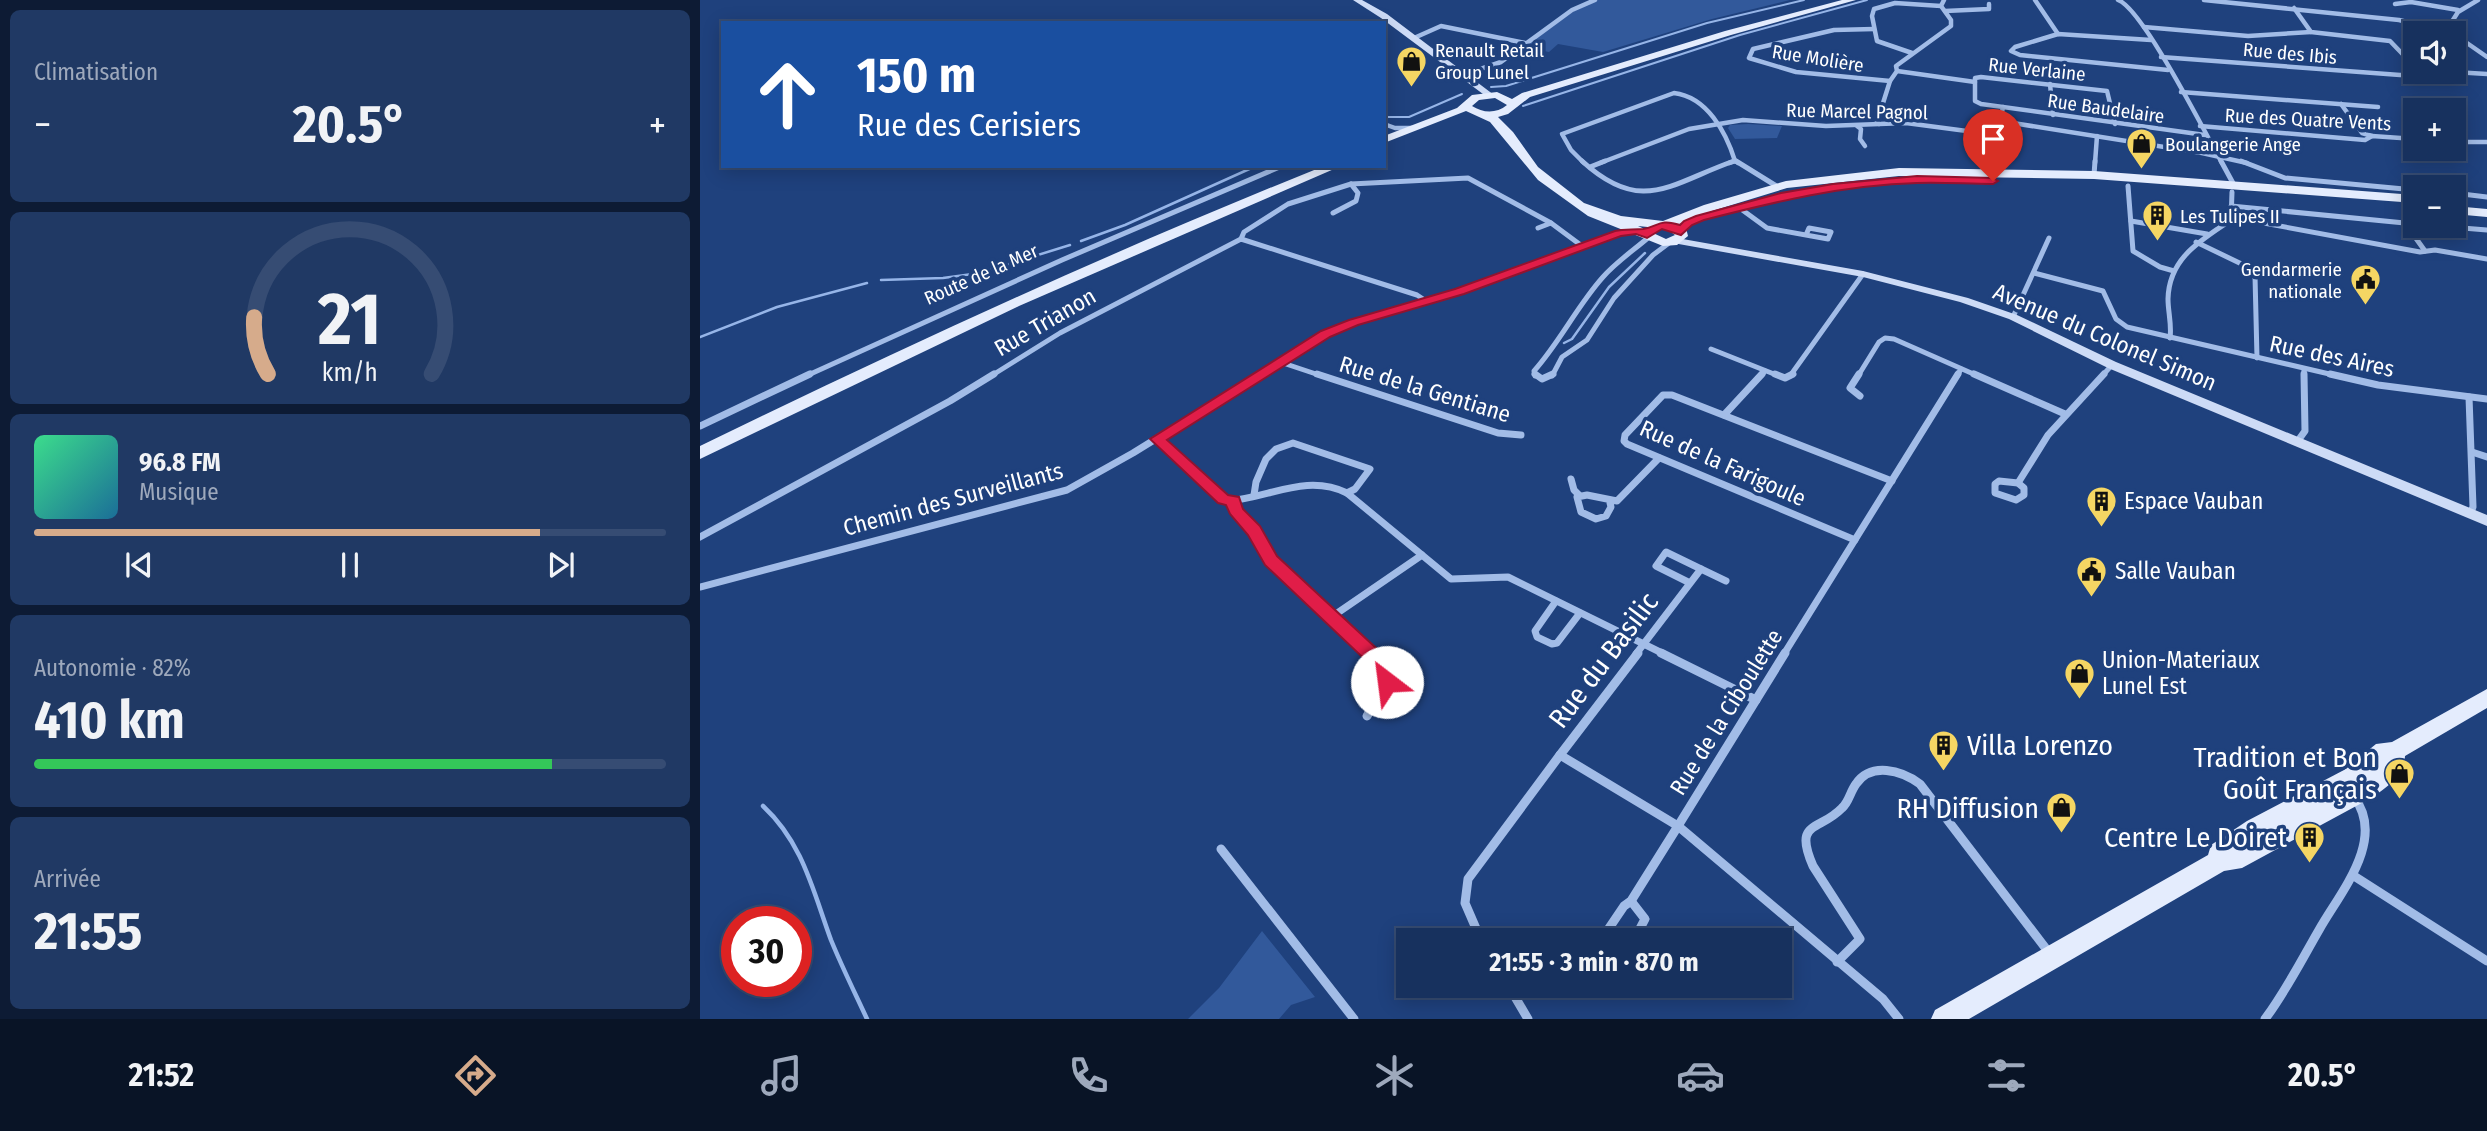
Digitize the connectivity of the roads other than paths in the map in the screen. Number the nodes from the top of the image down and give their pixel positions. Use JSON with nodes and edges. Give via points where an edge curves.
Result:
{"nodes":[{"id":1,"x":1357,"y":0,"type":"edge"},
{"id":2,"x":1595,"y":0,"type":"edge"},
{"id":3,"x":1843,"y":0,"type":"edge"},
{"id":4,"x":1852,"y":0,"type":"edge"},
{"id":5,"x":1944,"y":0,"type":"edge"},
{"id":6,"x":2035,"y":0,"type":"edge"},
{"id":7,"x":2118,"y":0,"type":"edge"},
{"id":8,"x":2204,"y":0,"type":"edge"},
{"id":9,"x":2478,"y":0,"type":"edge"},
{"id":10,"x":2128,"y":2,"type":"edge"},
{"id":11,"x":2433,"y":3,"type":"edge"},
{"id":12,"x":1989,"y":4,"type":"dead end"},
{"id":13,"x":2395,"y":4,"type":"dead end"},
{"id":14,"x":1941,"y":6,"type":"junction"},
{"id":15,"x":2294,"y":8,"type":"junction"},
{"id":16,"x":2458,"y":10,"type":"junction"},
{"id":17,"x":1945,"y":11,"type":"junction"},
{"id":18,"x":2403,"y":21,"type":"edge"},
{"id":19,"x":2450,"y":21,"type":"edge"},
{"id":20,"x":2144,"y":27,"type":"junction"},
{"id":21,"x":1874,"y":29,"type":"junction"},
{"id":22,"x":2311,"y":32,"type":"junction"},
{"id":23,"x":2058,"y":34,"type":"junction"},
{"id":24,"x":1414,"y":38,"type":"junction"},
{"id":25,"x":2151,"y":40,"type":"junction"},
{"id":26,"x":1525,"y":43,"type":"junction"},
{"id":27,"x":2466,"y":43,"type":"edge"},
{"id":28,"x":1912,"y":53,"type":"junction"},
{"id":29,"x":2403,"y":56,"type":"edge"},
{"id":30,"x":2161,"y":57,"type":"junction"},
{"id":31,"x":2487,"y":57,"type":"edge"},
{"id":32,"x":2168,"y":70,"type":"junction"},
{"id":33,"x":1897,"y":71,"type":"junction"},
{"id":34,"x":2466,"y":73,"type":"edge"},
{"id":35,"x":2487,"y":74,"type":"edge"},
{"id":36,"x":2403,"y":75,"type":"edge"},
{"id":37,"x":1466,"y":79,"type":"junction"},
{"id":38,"x":1890,"y":81,"type":"junction"},
{"id":39,"x":1975,"y":82,"type":"junction"},
{"id":40,"x":2050,"y":84,"type":"junction"},
{"id":41,"x":2181,"y":92,"type":"junction"},
{"id":42,"x":1495,"y":95,"type":"junction"},
{"id":43,"x":1469,"y":102,"type":"junction"},
{"id":44,"x":2342,"y":104,"type":"junction"},
{"id":45,"x":1508,"y":107,"type":"junction"},
{"id":46,"x":2003,"y":107,"type":"junction"},
{"id":47,"x":2378,"y":107,"type":"dead end"},
{"id":48,"x":1481,"y":114,"type":"junction"},
{"id":49,"x":2053,"y":115,"type":"junction"},
{"id":50,"x":2000,"y":121,"type":"junction"},
{"id":51,"x":1717,"y":123,"type":"junction"},
{"id":52,"x":1879,"y":124,"type":"junction"},
{"id":53,"x":2115,"y":124,"type":"junction"},
{"id":54,"x":1857,"y":126,"type":"junction"},
{"id":55,"x":2200,"y":126,"type":"junction"},
{"id":56,"x":1507,"y":130,"type":"junction"},
{"id":57,"x":1387,"y":133,"type":"edge"},
{"id":58,"x":1997,"y":135,"type":"junction"},
{"id":59,"x":2205,"y":135,"type":"junction"},
{"id":60,"x":2096,"y":136,"type":"junction"},
{"id":61,"x":2372,"y":136,"type":"junction"},
{"id":62,"x":2403,"y":138,"type":"edge"},
{"id":63,"x":2466,"y":142,"type":"edge"},
{"id":64,"x":2487,"y":142,"type":"edge"},
{"id":65,"x":1865,"y":146,"type":"dead end"},
{"id":66,"x":2218,"y":158,"type":"junction"},
{"id":67,"x":1735,"y":161,"type":"junction"},
{"id":68,"x":1590,"y":167,"type":"junction"},
{"id":69,"x":1277,"y":168,"type":"edge"},
{"id":70,"x":1312,"y":168,"type":"edge"},
{"id":71,"x":1330,"y":168,"type":"edge"},
{"id":72,"x":1989,"y":172,"type":"junction"},
{"id":73,"x":2094,"y":176,"type":"junction"},
{"id":74,"x":1351,"y":184,"type":"junction"},
{"id":75,"x":2128,"y":186,"type":"junction"},
{"id":76,"x":1778,"y":187,"type":"junction"},
{"id":77,"x":2240,"y":189,"type":"junction"},
{"id":78,"x":2403,"y":189,"type":"edge"},
{"id":79,"x":1562,"y":192,"type":"junction"},
{"id":80,"x":2466,"y":195,"type":"edge"},
{"id":81,"x":2487,"y":197,"type":"edge"},
{"id":82,"x":2403,"y":198,"type":"edge"},
{"id":83,"x":2466,"y":203,"type":"edge"},
{"id":84,"x":2403,"y":205,"type":"edge"},
{"id":85,"x":2487,"y":205,"type":"edge"},
{"id":86,"x":2231,"y":206,"type":"junction"},
{"id":87,"x":1584,"y":207,"type":"junction"},
{"id":88,"x":1741,"y":209,"type":"junction"},
{"id":89,"x":2466,"y":211,"type":"edge"},
{"id":90,"x":1332,"y":213,"type":"dead end"},
{"id":91,"x":2487,"y":213,"type":"edge"},
{"id":92,"x":1684,"y":217,"type":"junction"},
{"id":93,"x":2231,"y":217,"type":"junction"},
{"id":94,"x":2132,"y":221,"type":"junction"},
{"id":95,"x":1550,"y":223,"type":"junction"},
{"id":96,"x":2403,"y":223,"type":"edge"},
{"id":97,"x":1538,"y":228,"type":"dead end"},
{"id":98,"x":2466,"y":228,"type":"edge"},
{"id":99,"x":1618,"y":229,"type":"junction"},
{"id":100,"x":2487,"y":230,"type":"edge"},
{"id":101,"x":1651,"y":231,"type":"junction"},
{"id":102,"x":2207,"y":234,"type":"junction"},
{"id":103,"x":1805,"y":235,"type":"dead end"},
{"id":104,"x":2049,"y":238,"type":"dead end"},
{"id":105,"x":2416,"y":238,"type":"edge"},
{"id":106,"x":1241,"y":239,"type":"junction"},
{"id":107,"x":1680,"y":239,"type":"junction"},
{"id":108,"x":2196,"y":242,"type":"junction"},
{"id":109,"x":1581,"y":246,"type":"junction"},
{"id":110,"x":2425,"y":251,"type":"junction"},
{"id":111,"x":1116,"y":256,"type":"junction"},
{"id":112,"x":2487,"y":259,"type":"edge"},
{"id":113,"x":2174,"y":271,"type":"junction"},
{"id":114,"x":2034,"y":273,"type":"junction"},
{"id":115,"x":1863,"y":274,"type":"junction"},
{"id":116,"x":1426,"y":301,"type":"junction"},
{"id":117,"x":2013,"y":317,"type":"junction"},
{"id":118,"x":2170,"y":338,"type":"junction"},
{"id":119,"x":1711,"y":349,"type":"dead end"},
{"id":120,"x":2258,"y":358,"type":"junction"},
{"id":121,"x":1280,"y":362,"type":"junction"},
{"id":122,"x":2112,"y":365,"type":"junction"},
{"id":123,"x":1961,"y":369,"type":"junction"},
{"id":124,"x":2304,"y":369,"type":"junction"},
{"id":125,"x":1765,"y":371,"type":"junction"},
{"id":126,"x":1860,"y":396,"type":"dead end"},
{"id":127,"x":2469,"y":397,"type":"junction"},
{"id":128,"x":2487,"y":399,"type":"edge"},
{"id":129,"x":2065,"y":414,"type":"junction"},
{"id":130,"x":1724,"y":415,"type":"junction"},
{"id":131,"x":700,"y":426,"type":"edge"},
{"id":132,"x":1521,"y":435,"type":"dead end"},
{"id":133,"x":1157,"y":439,"type":"junction"},
{"id":134,"x":2297,"y":442,"type":"junction"},
{"id":135,"x":700,"y":453,"type":"edge"},
{"id":136,"x":2472,"y":453,"type":"junction"},
{"id":137,"x":2487,"y":457,"type":"edge"},
{"id":138,"x":1659,"y":458,"type":"junction"},
{"id":139,"x":1571,"y":479,"type":"dead end"},
{"id":140,"x":1892,"y":481,"type":"junction"},
{"id":141,"x":2018,"y":483,"type":"dead end"},
{"id":142,"x":1347,"y":493,"type":"junction"},
{"id":143,"x":1254,"y":495,"type":"junction"},
{"id":144,"x":1579,"y":495,"type":"junction"},
{"id":145,"x":1233,"y":501,"type":"junction"},
{"id":146,"x":1610,"y":503,"type":"junction"},
{"id":147,"x":2470,"y":514,"type":"junction"},
{"id":148,"x":2487,"y":521,"type":"edge"},
{"id":149,"x":700,"y":537,"type":"edge"},
{"id":150,"x":1855,"y":540,"type":"junction"},
{"id":151,"x":1422,"y":555,"type":"junction"},
{"id":152,"x":1701,"y":569,"type":"junction"},
{"id":153,"x":1727,"y":581,"type":"dead end"},
{"id":154,"x":1690,"y":583,"type":"junction"},
{"id":155,"x":702,"y":584,"type":"edge"},
{"id":156,"x":1556,"y":601,"type":"junction"},
{"id":157,"x":1580,"y":614,"type":"junction"},
{"id":158,"x":1333,"y":616,"type":"junction"},
{"id":159,"x":1643,"y":645,"type":"junction"},
{"id":160,"x":2487,"y":698,"type":"edge"},
{"id":161,"x":1756,"y":699,"type":"junction"},
{"id":162,"x":1367,"y":716,"type":"dead end"},
{"id":163,"x":1560,"y":755,"type":"junction"},
{"id":164,"x":2346,"y":790,"type":"junction"},
{"id":165,"x":1678,"y":826,"type":"junction"},
{"id":166,"x":1221,"y":849,"type":"dead end"},
{"id":167,"x":2354,"y":876,"type":"junction"},
{"id":168,"x":1631,"y":901,"type":"junction"},
{"id":169,"x":1475,"y":928,"type":"edge"},
{"id":170,"x":1609,"y":928,"type":"edge"},
{"id":171,"x":1640,"y":928,"type":"edge"},
{"id":172,"x":2053,"y":958,"type":"junction"},
{"id":173,"x":2487,"y":961,"type":"edge"},
{"id":174,"x":1837,"y":962,"type":"junction"},
{"id":175,"x":1516,"y":998,"type":"edge"},
{"id":176,"x":1354,"y":1019,"type":"edge"},
{"id":177,"x":1528,"y":1019,"type":"edge"},
{"id":178,"x":1899,"y":1019,"type":"edge"},
{"id":179,"x":1944,"y":1019,"type":"edge"},
{"id":180,"x":2265,"y":1019,"type":"edge"}],
"edges":[{"from":1,"to":24,"type":"main road"},
{"from":2,"to":26,"type":"street","via":[[1572,10]]},
{"from":3,"to":42,"type":"main road"},
{"from":4,"to":45,"type":"main road","via":[[1526,95]]},
{"from":5,"to":14,"type":"street"},
{"from":6,"to":23,"type":"street"},
{"from":7,"to":10,"type":"street"},
{"from":8,"to":15,"type":"street"},
{"from":9,"to":16,"type":"street"},
{"from":10,"to":20,"type":"street"},
{"from":11,"to":13,"type":"street"},
{"from":11,"to":16,"type":"street"},
{"from":12,"to":17,"type":"street","via":[[1989,9]]},
{"from":14,"to":17,"type":"street"},
{"from":14,"to":21,"type":"street","via":[[1882,4],[1874,9]]},
{"from":15,"to":18,"type":"street"},
{"from":15,"to":22,"type":"street"},
{"from":16,"to":19,"type":"street"},
{"from":17,"to":28,"type":"street","via":[[1951,26],[1946,33]]},
{"from":20,"to":22,"type":"street","via":[[2248,36]]},
{"from":20,"to":25,"type":"street"},
{"from":21,"to":28,"type":"street","via":[[1877,41]]},
{"from":21,"to":38,"type":"street","name":"Rue Molière","via":[[1834,30],[1753,49],[1749,58],[1796,72]]},
{"from":22,"to":29,"type":"street","via":[[2390,41]]},
{"from":23,"to":25,"type":"street"},
{"from":23,"to":32,"type":"street","via":[[2011,51]]},
{"from":24,"to":26,"type":"street","via":[[1441,26]]},
{"from":24,"to":37,"type":"main road"},
{"from":25,"to":30,"type":"street"},
{"from":26,"to":37,"type":"street","via":[[1501,62]]},
{"from":27,"to":31,"type":"street"},
{"from":28,"to":33,"type":"street","via":[[1896,66]]},
{"from":30,"to":32,"type":"street"},
{"from":30,"to":36,"type":"street","name":"Rue des Ibis"},
{"from":32,"to":41,"type":"street"},
{"from":33,"to":38,"type":"street"},
{"from":33,"to":39,"type":"street"},
{"from":34,"to":35,"type":"street"},
{"from":37,"to":42,"type":"main road"},
{"from":37,"to":43,"type":"main road"},
{"from":38,"to":52,"type":"street"},
{"from":39,"to":40,"type":"street","name":"Rue Verlaine","via":[[1978,77]]},
{"from":39,"to":46,"type":"street","name":"Rue Baudelaire","via":[[1975,101]]},
{"from":40,"to":49,"type":"street"},
{"from":40,"to":53,"type":"street","name":"Rue Verlaine","via":[[2107,90]]},
{"from":41,"to":44,"type":"street"},
{"from":41,"to":55,"type":"street"},
{"from":42,"to":43,"type":"main road"},
{"from":42,"to":45,"type":"main road"},
{"from":43,"to":48,"type":"main road"},
{"from":43,"to":57,"type":"main road","via":[[1417,127]]},
{"from":44,"to":47,"type":"street"},
{"from":44,"to":61,"type":"street","via":[[2362,133]]},
{"from":45,"to":48,"type":"main road"},
{"from":45,"to":56,"type":"main road"},
{"from":46,"to":49,"type":"street","name":"Rue Baudelaire"},
{"from":46,"to":50,"type":"street"},
{"from":48,"to":56,"type":"main road"},
{"from":48,"to":57,"type":"main road"},
{"from":49,"to":53,"type":"street","name":"Rue Baudelaire"},
{"from":50,"to":58,"type":"street"},
{"from":50,"to":60,"type":"street"},
{"from":51,"to":54,"type":"street","name":"Rue Marcel Pagnol","via":[[1743,120]]},
{"from":51,"to":67,"type":"street","via":[[1728,138]]},
{"from":51,"to":68,"type":"street","name":"Rue Marcel Pagnol"},
{"from":51,"to":68,"type":"street","via":[[1690,96],[1678,92],[1563,132],[1570,149]]},
{"from":52,"to":54,"type":"street","name":"Rue Marcel Pagnol"},
{"from":52,"to":58,"type":"street","name":"Rue Marcel Pagnol","via":[[1906,123]]},
{"from":53,"to":59,"type":"street","name":"Rue Baudelaire"},
{"from":54,"to":65,"type":"street"},
{"from":55,"to":59,"type":"street"},
{"from":55,"to":61,"type":"street","name":"Rue des Quatre Vents","via":[[2365,140]]},
{"from":56,"to":79,"type":"main road","via":[[1533,169]]},
{"from":58,"to":72,"type":"street"},
{"from":59,"to":66,"type":"street"},
{"from":60,"to":66,"type":"street"},
{"from":60,"to":73,"type":"street"},
{"from":61,"to":62,"type":"street","name":"Rue des Quatre Vents"},
{"from":63,"to":64,"type":"street"},
{"from":66,"to":77,"type":"street"},
{"from":66,"to":78,"type":"street","via":[[2244,162],[2285,178]]},
{"from":67,"to":68,"type":"street","via":[[1648,194],[1627,190]]},
{"from":67,"to":76,"type":"street"},
{"from":69,"to":131,"type":"street","name":"Route de la Mer","via":[[868,345]]},
{"from":70,"to":111,"type":"main road","name":"Route de la Mer"},
{"from":71,"to":111,"type":"main road","name":"Route de la Mer"},
{"from":72,"to":73,"type":"main road"},
{"from":72,"to":76,"type":"main road","via":[[1899,172]]},
{"from":73,"to":77,"type":"main road"},
{"from":74,"to":90,"type":"street","via":[[1356,201]]},
{"from":74,"to":95,"type":"street","name":"Rue Trianon","via":[[1471,178]]},
{"from":74,"to":106,"type":"street","name":"Rue Trianon","via":[[1288,204],[1244,232]]},
{"from":75,"to":77,"type":"main road"},
{"from":75,"to":88,"type":"main road","via":[[1917,179],[1795,194]]},
{"from":75,"to":94,"type":"street"},
{"from":76,"to":92,"type":"main road"},
{"from":77,"to":82,"type":"main road"},
{"from":77,"to":84,"type":"main road"},
{"from":77,"to":86,"type":"street"},
{"from":79,"to":87,"type":"main road"},
{"from":79,"to":92,"type":"main road","via":[[1635,219]]},
{"from":80,"to":81,"type":"street"},
{"from":83,"to":85,"type":"main road"},
{"from":86,"to":93,"type":"street"},
{"from":86,"to":96,"type":"street"},
{"from":87,"to":99,"type":"main road"},
{"from":87,"to":101,"type":"main road"},
{"from":88,"to":103,"type":"street","via":[[1763,227]]},
{"from":88,"to":107,"type":"main road","via":[[1693,221]]},
{"from":89,"to":91,"type":"main road"},
{"from":92,"to":101,"type":"main road"},
{"from":93,"to":102,"type":"street"},
{"from":93,"to":110,"type":"street"},
{"from":94,"to":102,"type":"street"},
{"from":94,"to":113,"type":"street","via":[[2133,251]]},
{"from":95,"to":97,"type":"street"},
{"from":95,"to":109,"type":"street","name":"Rue Trianon"},
{"from":98,"to":100,"type":"street"},
{"from":99,"to":101,"type":"main road"},
{"from":99,"to":109,"type":"street","name":"Chemin des Surveillants"},
{"from":101,"to":107,"type":"main road"},
{"from":101,"to":107,"type":"main road","via":[[1657,242]]},
{"from":101,"to":107,"type":"street","via":[[1604,276],[1534,371],[1535,376],[1551,377],[1562,357],[1587,340],[1614,299],[1653,255]]},
{"from":102,"to":108,"type":"street"},
{"from":104,"to":114,"type":"street"},
{"from":105,"to":110,"type":"street"},
{"from":106,"to":116,"type":"street"},
{"from":106,"to":149,"type":"street","name":"Rue Trianon","via":[[1060,333],[950,401]]},
{"from":107,"to":115,"type":"main road","name":"Avenue du Colonel Simon"},
{"from":108,"to":113,"type":"street"},
{"from":108,"to":120,"type":"street","via":[[2252,269]]},
{"from":109,"to":116,"type":"street","name":"Chemin des Surveillants"},
{"from":110,"to":112,"type":"street"},
{"from":111,"to":135,"type":"main road","name":"Route de la Mer"},
{"from":113,"to":118,"type":"street","via":[[2168,303]]},
{"from":114,"to":117,"type":"street"},
{"from":114,"to":118,"type":"street","name":"Rue des Aires","via":[[2095,287],[2106,295],[2121,324]]},
{"from":115,"to":117,"type":"main road","name":"Avenue du Colonel Simon","via":[[1947,294]]},
{"from":115,"to":125,"type":"street","via":[[1792,375]]},
{"from":116,"to":121,"type":"street","name":"Chemin des Surveillants","via":[[1344,326]]},
{"from":117,"to":122,"type":"main road","name":"Avenue du Colonel Simon"},
{"from":118,"to":120,"type":"street","name":"Rue des Aires"},
{"from":119,"to":125,"type":"street"},
{"from":120,"to":124,"type":"street","name":"Rue des Aires"},
{"from":121,"to":132,"type":"street","name":"Rue de la Gentiane","via":[[1498,433]]},
{"from":121,"to":133,"type":"street","name":"Chemin des Surveillants"},
{"from":122,"to":129,"type":"street"},
{"from":122,"to":134,"type":"main road","name":"Avenue du Colonel Simon"},
{"from":123,"to":126,"type":"street","via":[[1885,338],[1850,388]]},
{"from":123,"to":129,"type":"street"},
{"from":123,"to":140,"type":"street","name":"Rue de la Ciboulette"},
{"from":124,"to":127,"type":"street","name":"Rue des Aires"},
{"from":124,"to":134,"type":"street","via":[[2305,431]]},
{"from":125,"to":130,"type":"street"},
{"from":127,"to":128,"type":"street","name":"Rue des Aires"},
{"from":127,"to":136,"type":"street"},
{"from":129,"to":141,"type":"street","via":[[2032,454]]},
{"from":130,"to":138,"type":"street","name":"Rue de la Farigoule","via":[[1663,395],[1624,438],[1627,444]]},
{"from":130,"to":140,"type":"street","name":"Rue de la Farigoule"},
{"from":133,"to":145,"type":"street","via":[[1223,499]]},
{"from":133,"to":155,"type":"street","name":"Chemin des Surveillants","via":[[1067,490]]},
{"from":134,"to":147,"type":"main road","name":"Avenue du Colonel Simon"},
{"from":136,"to":137,"type":"street"},
{"from":136,"to":147,"type":"street"},
{"from":138,"to":146,"type":"street","via":[[1625,496]]},
{"from":138,"to":150,"type":"street","name":"Rue de la Farigoule"},
{"from":139,"to":144,"type":"street"},
{"from":140,"to":150,"type":"street","name":"Rue de la Ciboulette"},
{"from":142,"to":143,"type":"street","via":[[1321,483]]},
{"from":142,"to":143,"type":"street","via":[[1370,469],[1293,443],[1262,460]]},
{"from":142,"to":151,"type":"street"},
{"from":143,"to":145,"type":"street"},
{"from":144,"to":146,"type":"street"},
{"from":144,"to":146,"type":"street","via":[[1579,509],[1596,519],[1606,516]]},
{"from":145,"to":158,"type":"street","via":[[1271,560]]},
{"from":147,"to":148,"type":"main road","name":"Avenue du Colonel Simon"},
{"from":150,"to":161,"type":"street","name":"Rue de la Ciboulette"},
{"from":151,"to":156,"type":"street","via":[[1451,579],[1508,578]]},
{"from":151,"to":158,"type":"street"},
{"from":152,"to":153,"type":"street","name":"Rue du Basilic"},
{"from":152,"to":154,"type":"street","name":"Rue du Basilic"},
{"from":152,"to":154,"type":"street","name":"Rue du Basilic","via":[[1666,552],[1656,566]]},
{"from":154,"to":159,"type":"street","name":"Rue du Basilic"},
{"from":156,"to":157,"type":"street"},
{"from":156,"to":157,"type":"street","via":[[1535,631],[1537,637],[1557,643]]},
{"from":157,"to":159,"type":"street"},
{"from":158,"to":162,"type":"street","via":[[1387,671],[1387,682]]},
{"from":159,"to":161,"type":"street"},
{"from":159,"to":163,"type":"street","name":"Rue du Basilic"},
{"from":160,"to":164,"type":"main road","via":[[2394,752],[2395,761],[2379,780]]},
{"from":161,"to":165,"type":"street","name":"Rue de la Ciboulette"},
{"from":163,"to":165,"type":"street","name":"Rue du Basilic"},
{"from":163,"to":169,"type":"street","via":[[1468,879],[1465,909]]},
{"from":164,"to":167,"type":"street","via":[[2361,806],[2364,827]]},
{"from":164,"to":172,"type":"main road","via":[[2257,838],[2234,860],[2221,860]]},
{"from":165,"to":168,"type":"street"},
{"from":165,"to":174,"type":"street","name":"Rue de la Ciboulette"},
{"from":166,"to":176,"type":"street"},
{"from":167,"to":173,"type":"street"},
{"from":167,"to":180,"type":"street"},
{"from":168,"to":170,"type":"street"},
{"from":168,"to":171,"type":"street","via":[[1645,919]]},
{"from":172,"to":174,"type":"street","via":[[1920,784],[1900,772],[1881,770],[1866,774],[1840,810],[1817,821],[1807,832],[1809,861],[1860,939]]},
{"from":172,"to":179,"type":"main road"},
{"from":174,"to":178,"type":"street","name":"Rue de la Ciboulette","via":[[1883,999]]},
{"from":175,"to":177,"type":"street"}]}
